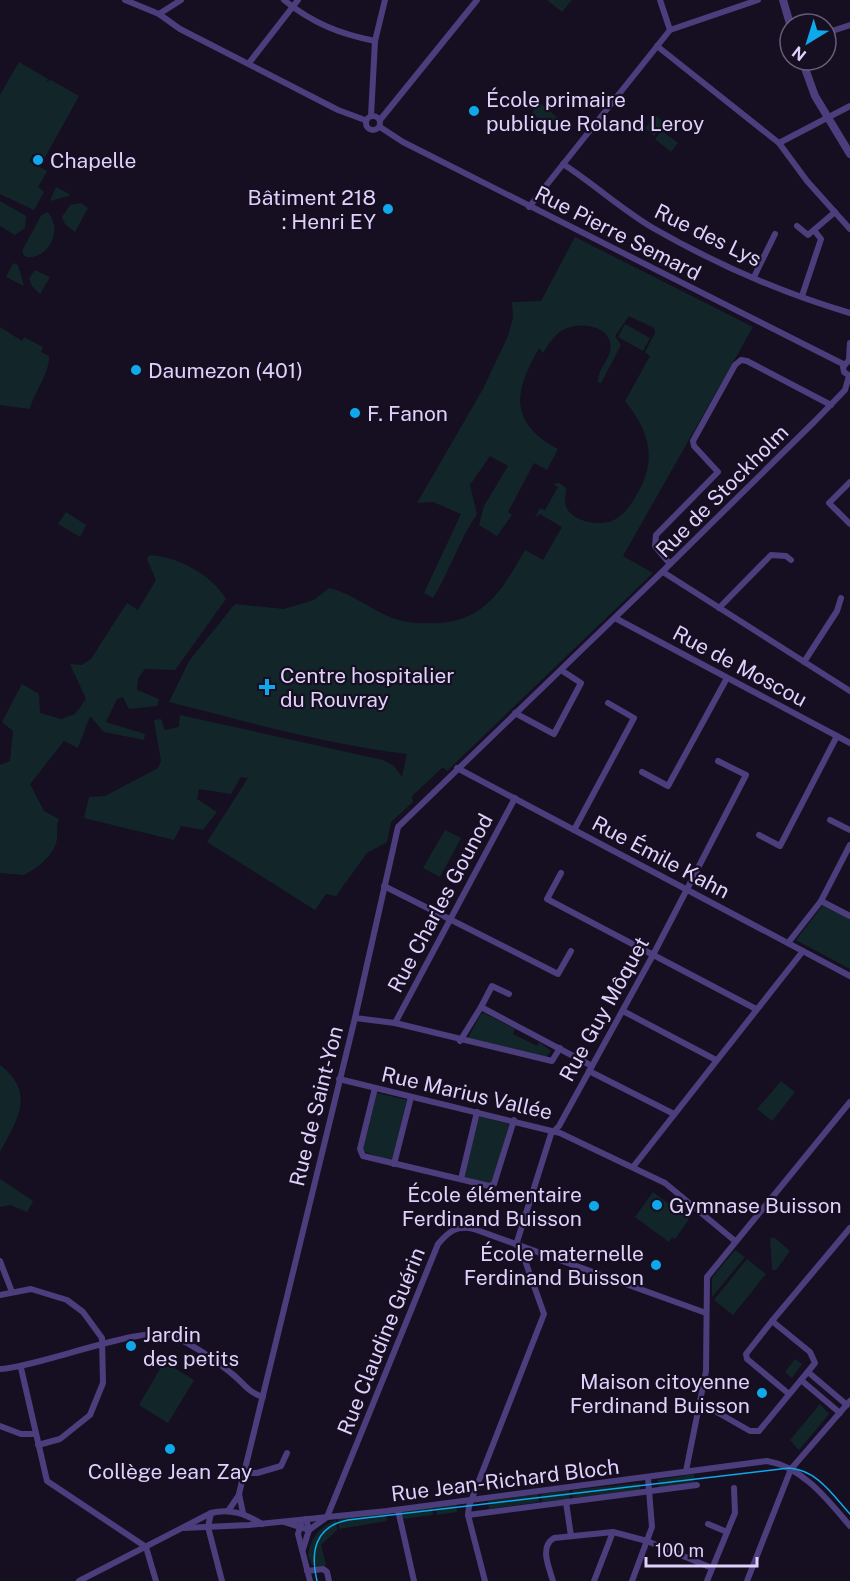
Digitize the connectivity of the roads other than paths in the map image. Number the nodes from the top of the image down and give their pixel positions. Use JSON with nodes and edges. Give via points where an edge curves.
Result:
{"nodes":[{"id":1,"x":125,"y":0,"type":"edge"},
{"id":2,"x":181,"y":0,"type":"edge"},
{"id":3,"x":284,"y":0,"type":"edge"},
{"id":4,"x":298,"y":0,"type":"edge"},
{"id":5,"x":385,"y":0,"type":"edge"},
{"id":6,"x":477,"y":0,"type":"edge"},
{"id":7,"x":660,"y":0,"type":"edge"},
{"id":8,"x":758,"y":0,"type":"edge"},
{"id":9,"x":136,"y":2,"type":"edge"},
{"id":10,"x":293,"y":7,"type":"junction"},
{"id":11,"x":159,"y":14,"type":"junction"},
{"id":12,"x":670,"y":30,"type":"junction"},
{"id":13,"x":375,"y":41,"type":"junction"},
{"id":14,"x":657,"y":46,"type":"junction"},
{"id":15,"x":249,"y":63,"type":"junction"},
{"id":16,"x":806,"y":72,"type":"edge"},
{"id":17,"x":850,"y":106,"type":"edge"},
{"id":18,"x":826,"y":117,"type":"junction"},
{"id":19,"x":368,"y":118,"type":"junction"},
{"id":20,"x":380,"y":124,"type":"junction"},
{"id":21,"x":779,"y":143,"type":"junction"},
{"id":22,"x":850,"y":154,"type":"edge"},
{"id":23,"x":564,"y":164,"type":"junction"},
{"id":24,"x":529,"y":207,"type":"junction"},
{"id":25,"x":835,"y":212,"type":"junction"},
{"id":26,"x":797,"y":226,"type":"dead end"},
{"id":27,"x":850,"y":229,"type":"edge"},
{"id":28,"x":814,"y":230,"type":"junction"},
{"id":29,"x":775,"y":234,"type":"dead end"},
{"id":30,"x":754,"y":277,"type":"junction"},
{"id":31,"x":802,"y":296,"type":"junction"},
{"id":32,"x":850,"y":313,"type":"edge"},
{"id":33,"x":850,"y":343,"type":"edge"},
{"id":34,"x":850,"y":359,"type":"edge"},
{"id":35,"x":843,"y":364,"type":"junction"},
{"id":36,"x":850,"y":376,"type":"edge"},
{"id":37,"x":831,"y":405,"type":"junction"},
{"id":38,"x":850,"y":482,"type":"edge"},
{"id":39,"x":850,"y":524,"type":"edge"},
{"id":40,"x":791,"y":560,"type":"dead end"},
{"id":41,"x":670,"y":564,"type":"junction"},
{"id":42,"x":663,"y":572,"type":"junction"},
{"id":43,"x":841,"y":598,"type":"dead end"},
{"id":44,"x":719,"y":608,"type":"junction"},
{"id":45,"x":615,"y":618,"type":"junction"},
{"id":46,"x":804,"y":662,"type":"junction"},
{"id":47,"x":561,"y":670,"type":"junction"},
{"id":48,"x":727,"y":678,"type":"junction"},
{"id":49,"x":850,"y":691,"type":"edge"},
{"id":50,"x":608,"y":703,"type":"dead end"},
{"id":51,"x":515,"y":712,"type":"junction"},
{"id":52,"x":837,"y":736,"type":"junction"},
{"id":53,"x":850,"y":743,"type":"edge"},
{"id":54,"x":718,"y":761,"type":"dead end"},
{"id":55,"x":457,"y":768,"type":"junction"},
{"id":56,"x":642,"y":772,"type":"dead end"},
{"id":57,"x":514,"y":798,"type":"junction"},
{"id":58,"x":830,"y":819,"type":"dead end"},
{"id":59,"x":574,"y":830,"type":"junction"},
{"id":60,"x":850,"y":830,"type":"edge"},
{"id":61,"x":759,"y":835,"type":"dead end"},
{"id":62,"x":850,"y":845,"type":"edge"},
{"id":63,"x":561,"y":873,"type":"dead end"},
{"id":64,"x":384,"y":886,"type":"junction"},
{"id":65,"x":687,"y":890,"type":"junction"},
{"id":66,"x":821,"y":901,"type":"junction"},
{"id":67,"x":850,"y":916,"type":"edge"},
{"id":68,"x":451,"y":920,"type":"junction"},
{"id":69,"x":788,"y":943,"type":"junction"},
{"id":70,"x":572,"y":951,"type":"dead end"},
{"id":71,"x":803,"y":951,"type":"junction"},
{"id":72,"x":653,"y":955,"type":"junction"},
{"id":73,"x":850,"y":976,"type":"edge"},
{"id":74,"x":509,"y":994,"type":"dead end"},
{"id":75,"x":481,"y":1006,"type":"junction"},
{"id":76,"x":756,"y":1009,"type":"junction"},
{"id":77,"x":623,"y":1011,"type":"junction"},
{"id":78,"x":355,"y":1018,"type":"junction"},
{"id":79,"x":395,"y":1023,"type":"junction"},
{"id":80,"x":460,"y":1041,"type":"junction"},
{"id":81,"x":560,"y":1048,"type":"junction"},
{"id":82,"x":716,"y":1060,"type":"junction"},
{"id":83,"x":590,"y":1069,"type":"junction"},
{"id":84,"x":339,"y":1079,"type":"junction"},
{"id":85,"x":375,"y":1088,"type":"junction"},
{"id":86,"x":411,"y":1097,"type":"junction"},
{"id":87,"x":850,"y":1102,"type":"edge"},
{"id":88,"x":477,"y":1112,"type":"junction"},
{"id":89,"x":674,"y":1114,"type":"junction"},
{"id":90,"x":514,"y":1120,"type":"junction"},
{"id":91,"x":554,"y":1131,"type":"junction"},
{"id":92,"x":394,"y":1164,"type":"junction"},
{"id":93,"x":633,"y":1167,"type":"junction"},
{"id":94,"x":461,"y":1179,"type":"junction"},
{"id":95,"x":850,"y":1228,"type":"edge"},
{"id":96,"x":735,"y":1241,"type":"junction"},
{"id":97,"x":520,"y":1246,"type":"junction"},
{"id":98,"x":0,"y":1261,"type":"edge"},
{"id":99,"x":12,"y":1292,"type":"junction"},
{"id":100,"x":0,"y":1295,"type":"edge"},
{"id":101,"x":706,"y":1313,"type":"junction"},
{"id":102,"x":772,"y":1321,"type":"junction"},
{"id":103,"x":100,"y":1345,"type":"junction"},
{"id":104,"x":21,"y":1368,"type":"junction"},
{"id":105,"x":0,"y":1369,"type":"edge"},
{"id":106,"x":808,"y":1372,"type":"junction"},
{"id":107,"x":801,"y":1380,"type":"junction"},
{"id":108,"x":789,"y":1394,"type":"junction"},
{"id":109,"x":263,"y":1397,"type":"junction"},
{"id":110,"x":700,"y":1403,"type":"junction"},
{"id":111,"x":849,"y":1403,"type":"edge"},
{"id":112,"x":840,"y":1413,"type":"junction"},
{"id":113,"x":0,"y":1426,"type":"edge"},
{"id":114,"x":36,"y":1434,"type":"junction"},
{"id":115,"x":39,"y":1445,"type":"junction"},
{"id":116,"x":287,"y":1453,"type":"dead end"},
{"id":117,"x":791,"y":1469,"type":"junction"},
{"id":118,"x":686,"y":1471,"type":"junction"},
{"id":119,"x":244,"y":1473,"type":"junction"},
{"id":120,"x":648,"y":1478,"type":"junction"},
{"id":121,"x":698,"y":1485,"type":"dead end"},
{"id":122,"x":734,"y":1488,"type":"dead end"},
{"id":123,"x":649,"y":1492,"type":"junction"},
{"id":124,"x":240,"y":1494,"type":"junction"},
{"id":125,"x":471,"y":1501,"type":"junction"},
{"id":126,"x":566,"y":1502,"type":"junction"},
{"id":127,"x":398,"y":1510,"type":"junction"},
{"id":128,"x":228,"y":1511,"type":"junction"},
{"id":129,"x":211,"y":1513,"type":"junction"},
{"id":130,"x":243,"y":1513,"type":"junction"},
{"id":131,"x":468,"y":1515,"type":"junction"},
{"id":132,"x":327,"y":1517,"type":"junction"},
{"id":133,"x":306,"y":1519,"type":"junction"},
{"id":134,"x":283,"y":1522,"type":"junction"},
{"id":135,"x":262,"y":1524,"type":"junction"},
{"id":136,"x":708,"y":1524,"type":"dead end"},
{"id":137,"x":233,"y":1525,"type":"junction"},
{"id":138,"x":850,"y":1526,"type":"edge"},
{"id":139,"x":208,"y":1527,"type":"junction"},
{"id":140,"x":299,"y":1527,"type":"junction"},
{"id":141,"x":184,"y":1528,"type":"junction"},
{"id":142,"x":309,"y":1530,"type":"junction"},
{"id":143,"x":613,"y":1532,"type":"junction"},
{"id":144,"x":727,"y":1532,"type":"junction"},
{"id":145,"x":571,"y":1536,"type":"junction"},
{"id":146,"x":647,"y":1541,"type":"junction"},
{"id":147,"x":146,"y":1547,"type":"junction"},
{"id":148,"x":303,"y":1551,"type":"junction"},
{"id":149,"x":712,"y":1568,"type":"junction"},
{"id":150,"x":307,"y":1571,"type":"junction"},
{"id":151,"x":82,"y":1580,"type":"edge"},
{"id":152,"x":633,"y":1580,"type":"edge"},
{"id":153,"x":156,"y":1581,"type":"edge"},
{"id":154,"x":222,"y":1581,"type":"edge"},
{"id":155,"x":310,"y":1581,"type":"edge"},
{"id":156,"x":329,"y":1581,"type":"edge"},
{"id":157,"x":414,"y":1581,"type":"edge"},
{"id":158,"x":485,"y":1581,"type":"edge"},
{"id":159,"x":553,"y":1581,"type":"edge"},
{"id":160,"x":594,"y":1581,"type":"edge"},
{"id":161,"x":640,"y":1581,"type":"edge"},
{"id":162,"x":707,"y":1581,"type":"edge"},
{"id":163,"x":747,"y":1581,"type":"edge"}],
"edges":[{"from":1,"to":9,"type":"street"},
{"from":2,"to":11,"type":"street"},
{"from":3,"to":10,"type":"street"},
{"from":4,"to":10,"type":"street"},
{"from":5,"to":13,"type":"street"},
{"from":6,"to":20,"type":"street"},
{"from":7,"to":12,"type":"street"},
{"from":8,"to":12,"type":"street"},
{"from":9,"to":11,"type":"street"},
{"from":10,"to":13,"type":"street","via":[[334,31]]},
{"from":10,"to":15,"type":"street"},
{"from":11,"to":15,"type":"street","via":[[180,29]]},
{"from":12,"to":14,"type":"street"},
{"from":13,"to":19,"type":"street"},
{"from":14,"to":21,"type":"street"},
{"from":14,"to":23,"type":"street"},
{"from":15,"to":19,"type":"street","via":[[338,110]]},
{"from":16,"to":18,"type":"street"},
{"from":17,"to":18,"type":"street"},
{"from":18,"to":21,"type":"street"},
{"from":18,"to":22,"type":"street"},
{"from":19,"to":20,"type":"street"},
{"from":19,"to":20,"type":"street","via":[[367,125],[375,129]]},
{"from":20,"to":24,"type":"street","name":"Rue Pierre Semard","via":[[403,142]]},
{"from":21,"to":25,"type":"street"},
{"from":23,"to":24,"type":"street"},
{"from":23,"to":30,"type":"street","name":"Rue des Lys","via":[[652,228]]},
{"from":24,"to":35,"type":"street","name":"Rue Pierre Semard"},
{"from":25,"to":27,"type":"street"},
{"from":25,"to":28,"type":"street"},
{"from":26,"to":28,"type":"street","via":[[808,236]]},
{"from":28,"to":31,"type":"street","via":[[821,239]]},
{"from":29,"to":30,"type":"street"},
{"from":30,"to":31,"type":"street","name":"Rue des Lys"},
{"from":31,"to":32,"type":"street","name":"Rue des Lys"},
{"from":33,"to":34,"type":"street"},
{"from":34,"to":35,"type":"street"},
{"from":35,"to":36,"type":"street","via":[[844,372]]},
{"from":36,"to":37,"type":"street","name":"Rue de Stockholm","via":[[845,390]]},
{"from":37,"to":41,"type":"street","name":"Rue de Stockholm"},
{"from":37,"to":41,"type":"street","via":[[747,361],[735,365],[693,441],[718,472],[656,535],[655,546]]},
{"from":38,"to":39,"type":"street","via":[[829,503]]},
{"from":40,"to":44,"type":"street","via":[[771,555]]},
{"from":41,"to":42,"type":"street","name":"Rue de Stockholm"},
{"from":42,"to":44,"type":"street","name":"Rue de Stockholm"},
{"from":42,"to":45,"type":"street","name":"Rue de Saint-Yon"},
{"from":43,"to":46,"type":"street"},
{"from":44,"to":46,"type":"street","name":"Rue de Stockholm"},
{"from":45,"to":47,"type":"street","name":"Rue de Saint-Yon"},
{"from":45,"to":48,"type":"street","name":"Rue de Moscou"},
{"from":46,"to":49,"type":"street","name":"Rue de Stockholm"},
{"from":47,"to":51,"type":"street","name":"Rue de Saint-Yon"},
{"from":47,"to":51,"type":"street","via":[[581,682],[554,734]]},
{"from":48,"to":52,"type":"street","name":"Rue de Moscou"},
{"from":48,"to":56,"type":"street","via":[[668,786]]},
{"from":50,"to":59,"type":"street","via":[[634,718]]},
{"from":51,"to":55,"type":"street","name":"Rue de Saint-Yon"},
{"from":52,"to":53,"type":"street","name":"Rue de Moscou"},
{"from":52,"to":61,"type":"street","via":[[780,846]]},
{"from":54,"to":65,"type":"street","name":"Rue Guy Môquet","via":[[746,775]]},
{"from":55,"to":57,"type":"street","name":"Rue Émile Kahn"},
{"from":55,"to":64,"type":"street","name":"Rue de Saint-Yon","via":[[398,827]]},
{"from":57,"to":59,"type":"street","name":"Rue Émile Kahn"},
{"from":57,"to":68,"type":"street","name":"Rue Charles Gounod"},
{"from":58,"to":60,"type":"street"},
{"from":59,"to":65,"type":"street","name":"Rue Émile Kahn"},
{"from":62,"to":66,"type":"street"},
{"from":63,"to":72,"type":"street","via":[[547,899]]},
{"from":64,"to":68,"type":"street"},
{"from":64,"to":78,"type":"street","name":"Rue de Saint-Yon"},
{"from":65,"to":69,"type":"street","name":"Rue Émile Kahn"},
{"from":65,"to":72,"type":"street","name":"Rue Guy Môquet"},
{"from":66,"to":67,"type":"street"},
{"from":66,"to":69,"type":"street"},
{"from":68,"to":70,"type":"street","via":[[558,974]]},
{"from":68,"to":79,"type":"street","name":"Rue Charles Gounod"},
{"from":69,"to":71,"type":"street","name":"Rue Émile Kahn"},
{"from":71,"to":73,"type":"street","name":"Rue Émile Kahn"},
{"from":71,"to":76,"type":"street"},
{"from":72,"to":76,"type":"street"},
{"from":72,"to":77,"type":"street","name":"Rue Guy Môquet"},
{"from":74,"to":75,"type":"street","via":[[492,986]]},
{"from":75,"to":80,"type":"street"},
{"from":75,"to":81,"type":"street"},
{"from":76,"to":82,"type":"street"},
{"from":77,"to":82,"type":"street"},
{"from":77,"to":83,"type":"street","name":"Rue Guy Môquet"},
{"from":78,"to":79,"type":"street"},
{"from":78,"to":84,"type":"street","name":"Rue de Saint-Yon"},
{"from":79,"to":80,"type":"street"},
{"from":80,"to":81,"type":"street","via":[[552,1061]]},
{"from":81,"to":83,"type":"street"},
{"from":82,"to":89,"type":"street"},
{"from":83,"to":89,"type":"street"},
{"from":83,"to":91,"type":"street","name":"Rue Guy Môquet"},
{"from":84,"to":85,"type":"street","name":"Rue Marius Vallée"},
{"from":84,"to":109,"type":"street","name":"Rue de Saint-Yon"},
{"from":85,"to":86,"type":"street","name":"Rue Marius Vallée"},
{"from":85,"to":92,"type":"street","via":[[360,1149],[363,1156]]},
{"from":86,"to":88,"type":"street","name":"Rue Marius Vallée"},
{"from":86,"to":92,"type":"street"},
{"from":87,"to":96,"type":"street"},
{"from":88,"to":90,"type":"street","name":"Rue Marius Vallée"},
{"from":88,"to":94,"type":"street"},
{"from":89,"to":93,"type":"street"},
{"from":90,"to":91,"type":"street","name":"Rue Marius Vallée"},
{"from":90,"to":94,"type":"street","via":[[494,1184]]},
{"from":91,"to":93,"type":"street","name":"Rue Marius Vallée"},
{"from":91,"to":97,"type":"street","name":"Rue Guy Môquet"},
{"from":92,"to":94,"type":"street"},
{"from":93,"to":96,"type":"street","name":"Rue Marius Vallée","via":[[665,1183]]},
{"from":95,"to":102,"type":"street"},
{"from":96,"to":101,"type":"street","via":[[707,1277]]},
{"from":97,"to":101,"type":"street","name":"Rue Claudine Guérin"},
{"from":97,"to":125,"type":"street","via":[[544,1314]]},
{"from":97,"to":132,"type":"street","name":"Rue Claudine Guérin","via":[[466,1227],[448,1232],[438,1244]]},
{"from":98,"to":99,"type":"street"},
{"from":99,"to":100,"type":"street"},
{"from":99,"to":103,"type":"street","via":[[31,1289],[67,1300],[93,1323],[102,1338]]},
{"from":101,"to":110,"type":"street","via":[[706,1371]]},
{"from":102,"to":106,"type":"street","via":[[814,1358]]},
{"from":102,"to":108,"type":"street","via":[[746,1354],[747,1359]]},
{"from":103,"to":104,"type":"street"},
{"from":103,"to":109,"type":"street","via":[[156,1332],[173,1336],[233,1374],[249,1392]]},
{"from":103,"to":115,"type":"street","via":[[103,1383],[90,1414],[60,1438]]},
{"from":104,"to":105,"type":"street"},
{"from":104,"to":114,"type":"street"},
{"from":106,"to":107,"type":"street"},
{"from":106,"to":111,"type":"street"},
{"from":107,"to":108,"type":"street"},
{"from":107,"to":112,"type":"street"},
{"from":108,"to":110,"type":"street","via":[[754,1433]]},
{"from":109,"to":119,"type":"street","name":"Rue de Saint-Yon"},
{"from":110,"to":118,"type":"street"},
{"from":111,"to":112,"type":"street"},
{"from":112,"to":117,"type":"street"},
{"from":113,"to":114,"type":"street","via":[[9,1432]]},
{"from":114,"to":115,"type":"street"},
{"from":115,"to":147,"type":"street","via":[[47,1481]]},
{"from":116,"to":119,"type":"street","via":[[280,1466]]},
{"from":117,"to":118,"type":"street","name":"Rue Jean-Richard Bloch","via":[[767,1461]]},
{"from":117,"to":138,"type":"street","via":[[816,1488]]},
{"from":117,"to":163,"type":"street"},
{"from":118,"to":120,"type":"street","name":"Rue Jean-Richard Bloch"},
{"from":119,"to":124,"type":"street","name":"Rue de Saint-Yon"},
{"from":120,"to":123,"type":"street"},
{"from":120,"to":125,"type":"street","name":"Rue Jean-Richard Bloch"},
{"from":121,"to":123,"type":"street","name":"Rue Jean-Richard Bloch"},
{"from":122,"to":144,"type":"street","via":[[735,1513]]},
{"from":123,"to":126,"type":"street","name":"Rue Jean-Richard Bloch"},
{"from":123,"to":146,"type":"street","via":[[652,1527]]},
{"from":124,"to":128,"type":"street","name":"Rue de Saint-Yon"},
{"from":124,"to":130,"type":"street","name":"Rue de Saint-Yon"},
{"from":125,"to":127,"type":"street","name":"Rue Jean-Richard Bloch"},
{"from":125,"to":131,"type":"street"},
{"from":126,"to":131,"type":"street","name":"Rue Jean-Richard Bloch"},
{"from":126,"to":145,"type":"street"},
{"from":127,"to":132,"type":"street","name":"Rue Jean-Richard Bloch"},
{"from":127,"to":157,"type":"street"},
{"from":128,"to":129,"type":"street"},
{"from":128,"to":130,"type":"street"},
{"from":128,"to":137,"type":"street"},
{"from":129,"to":139,"type":"street"},
{"from":129,"to":141,"type":"street"},
{"from":130,"to":135,"type":"street"},
{"from":130,"to":137,"type":"street"},
{"from":131,"to":158,"type":"street"},
{"from":132,"to":133,"type":"street","name":"Rue Jean-Richard Bloch"},
{"from":132,"to":142,"type":"street"},
{"from":133,"to":134,"type":"street","name":"Rue Jean-Richard Bloch"},
{"from":133,"to":140,"type":"street"},
{"from":133,"to":142,"type":"street"},
{"from":134,"to":135,"type":"street","name":"Rue Jean-Richard Bloch"},
{"from":134,"to":140,"type":"street"},
{"from":135,"to":137,"type":"street","name":"Rue Jean-Richard Bloch"},
{"from":136,"to":144,"type":"street"},
{"from":137,"to":139,"type":"street","name":"Rue Jean-Richard Bloch"},
{"from":139,"to":141,"type":"street","name":"Rue Jean-Richard Bloch"},
{"from":139,"to":154,"type":"street"},
{"from":140,"to":142,"type":"street"},
{"from":140,"to":148,"type":"street"},
{"from":141,"to":147,"type":"street"},
{"from":142,"to":148,"type":"street"},
{"from":143,"to":145,"type":"street"},
{"from":143,"to":146,"type":"street"},
{"from":143,"to":160,"type":"street"},
{"from":144,"to":149,"type":"street"},
{"from":145,"to":159,"type":"street","via":[[548,1542],[545,1549]]},
{"from":146,"to":149,"type":"street"},
{"from":146,"to":152,"type":"street"},
{"from":147,"to":151,"type":"street"},
{"from":147,"to":153,"type":"street"},
{"from":148,"to":150,"type":"street"},
{"from":149,"to":162,"type":"street"},
{"from":150,"to":155,"type":"street"},
{"from":150,"to":156,"type":"street","via":[[323,1569]]},
{"from":152,"to":161,"type":"street"}]}
